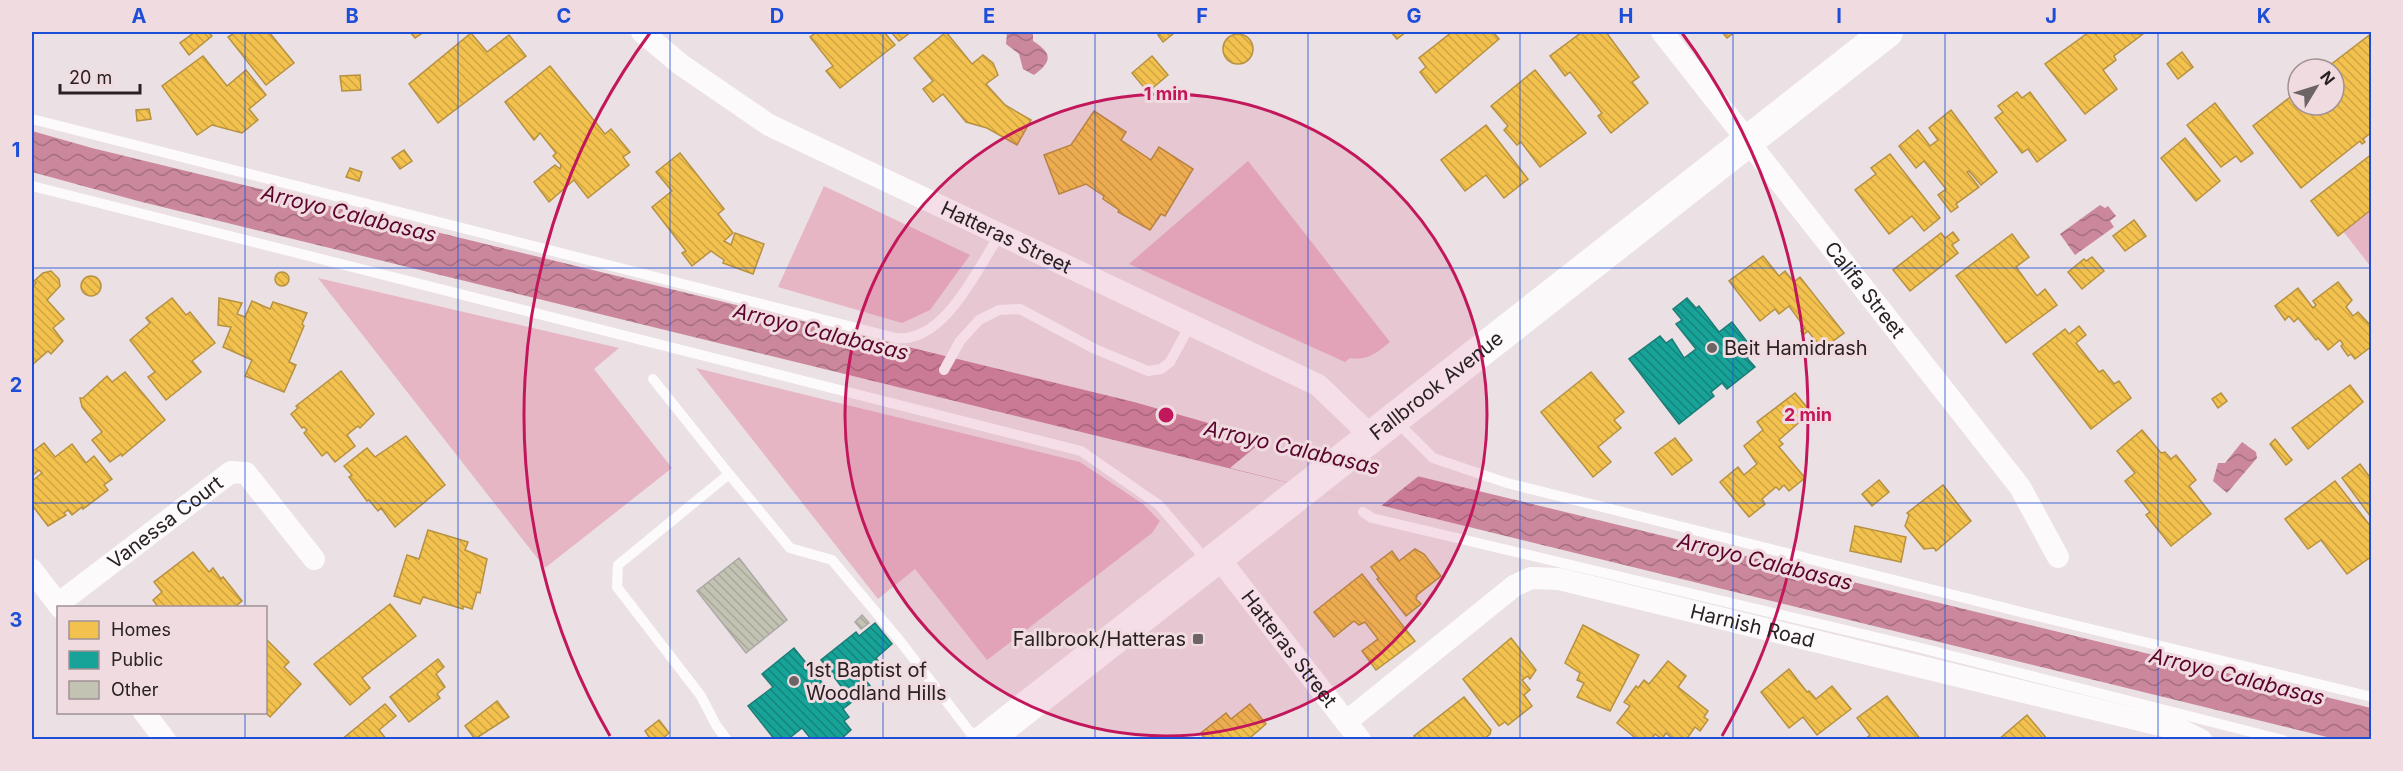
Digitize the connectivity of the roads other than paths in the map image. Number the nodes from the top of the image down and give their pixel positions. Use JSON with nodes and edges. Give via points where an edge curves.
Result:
{"nodes":[{"id":1,"x":642,"y":32,"type":"edge"},
{"id":2,"x":1662,"y":32,"type":"edge"},
{"id":3,"x":1887,"y":32,"type":"edge"},
{"id":4,"x":32,"y":119,"type":"edge"},
{"id":5,"x":1747,"y":140,"type":"junction"},
{"id":6,"x":32,"y":186,"type":"edge"},
{"id":7,"x":999,"y":236,"type":"junction"},
{"id":8,"x":1190,"y":325,"type":"junction"},
{"id":9,"x":944,"y":370,"type":"dead end"},
{"id":10,"x":653,"y":379,"type":"dead end"},
{"id":11,"x":1382,"y":427,"type":"junction"},
{"id":12,"x":729,"y":474,"type":"junction"},
{"id":13,"x":1363,"y":512,"type":"dead end"},
{"id":14,"x":2058,"y":557,"type":"dead end"},
{"id":15,"x":314,"y":559,"type":"dead end"},
{"id":16,"x":1213,"y":561,"type":"junction"},
{"id":17,"x":32,"y":570,"type":"edge"},
{"id":18,"x":60,"y":606,"type":"edge"},
{"id":19,"x":2372,"y":697,"type":"edge"},
{"id":20,"x":146,"y":714,"type":"edge"},
{"id":21,"x":1346,"y":722,"type":"junction"},
{"id":22,"x":165,"y":740,"type":"edge"},
{"id":23,"x":727,"y":740,"type":"edge"},
{"id":24,"x":976,"y":740,"type":"edge"},
{"id":25,"x":986,"y":740,"type":"edge"},
{"id":26,"x":1360,"y":740,"type":"edge"},
{"id":27,"x":2201,"y":740,"type":"edge"},
{"id":28,"x":2283,"y":740,"type":"edge"}],
"edges":[{"from":1,"to":7,"type":"street","name":"Hatteras Street","via":[[680,64],[769,125]]},
{"from":2,"to":5,"type":"street","name":"Califa Street"},
{"from":3,"to":5,"type":"main road","name":"Fallbrook Avenue"},
{"from":4,"to":7,"type":"lane","via":[[896,338],[921,336],[944,318]]},
{"from":5,"to":11,"type":"main road","name":"Fallbrook Avenue"},
{"from":5,"to":14,"type":"street","name":"Califa Street","via":[[2020,487]]},
{"from":6,"to":16,"type":"lane","via":[[1081,451],[1159,505]]},
{"from":7,"to":8,"type":"street","name":"Hatteras Street"},
{"from":8,"to":9,"type":"lane","via":[[1170,362],[1161,369],[1148,371],[1095,349],[1020,309],[999,310],[979,320],[966,334]]},
{"from":8,"to":11,"type":"street","name":"Hatteras Street","via":[[1318,385]]},
{"from":10,"to":12,"type":"lane"},
{"from":11,"to":16,"type":"main road","name":"Fallbrook Avenue"},
{"from":11,"to":19,"type":"lane","via":[[1433,458],[1507,483]]},
{"from":12,"to":23,"type":"lane","via":[[618,565],[617,587],[701,696]]},
{"from":12,"to":24,"type":"lane","via":[[790,548],[832,560]]},
{"from":13,"to":28,"type":"lane","via":[[1372,518],[1913,646]]},
{"from":15,"to":18,"type":"street","name":"Vanessa Court","via":[[246,473],[231,472]]},
{"from":16,"to":21,"type":"street","name":"Hatteras Street"},
{"from":16,"to":25,"type":"main road","name":"Fallbrook Avenue"},
{"from":17,"to":18,"type":"street"},
{"from":20,"to":22,"type":"street"},
{"from":21,"to":26,"type":"street","name":"Hatteras Street"},
{"from":21,"to":27,"type":"street","name":"Harnish Road","via":[[1514,586],[1531,578],[1559,579],[2181,730]]}]}
